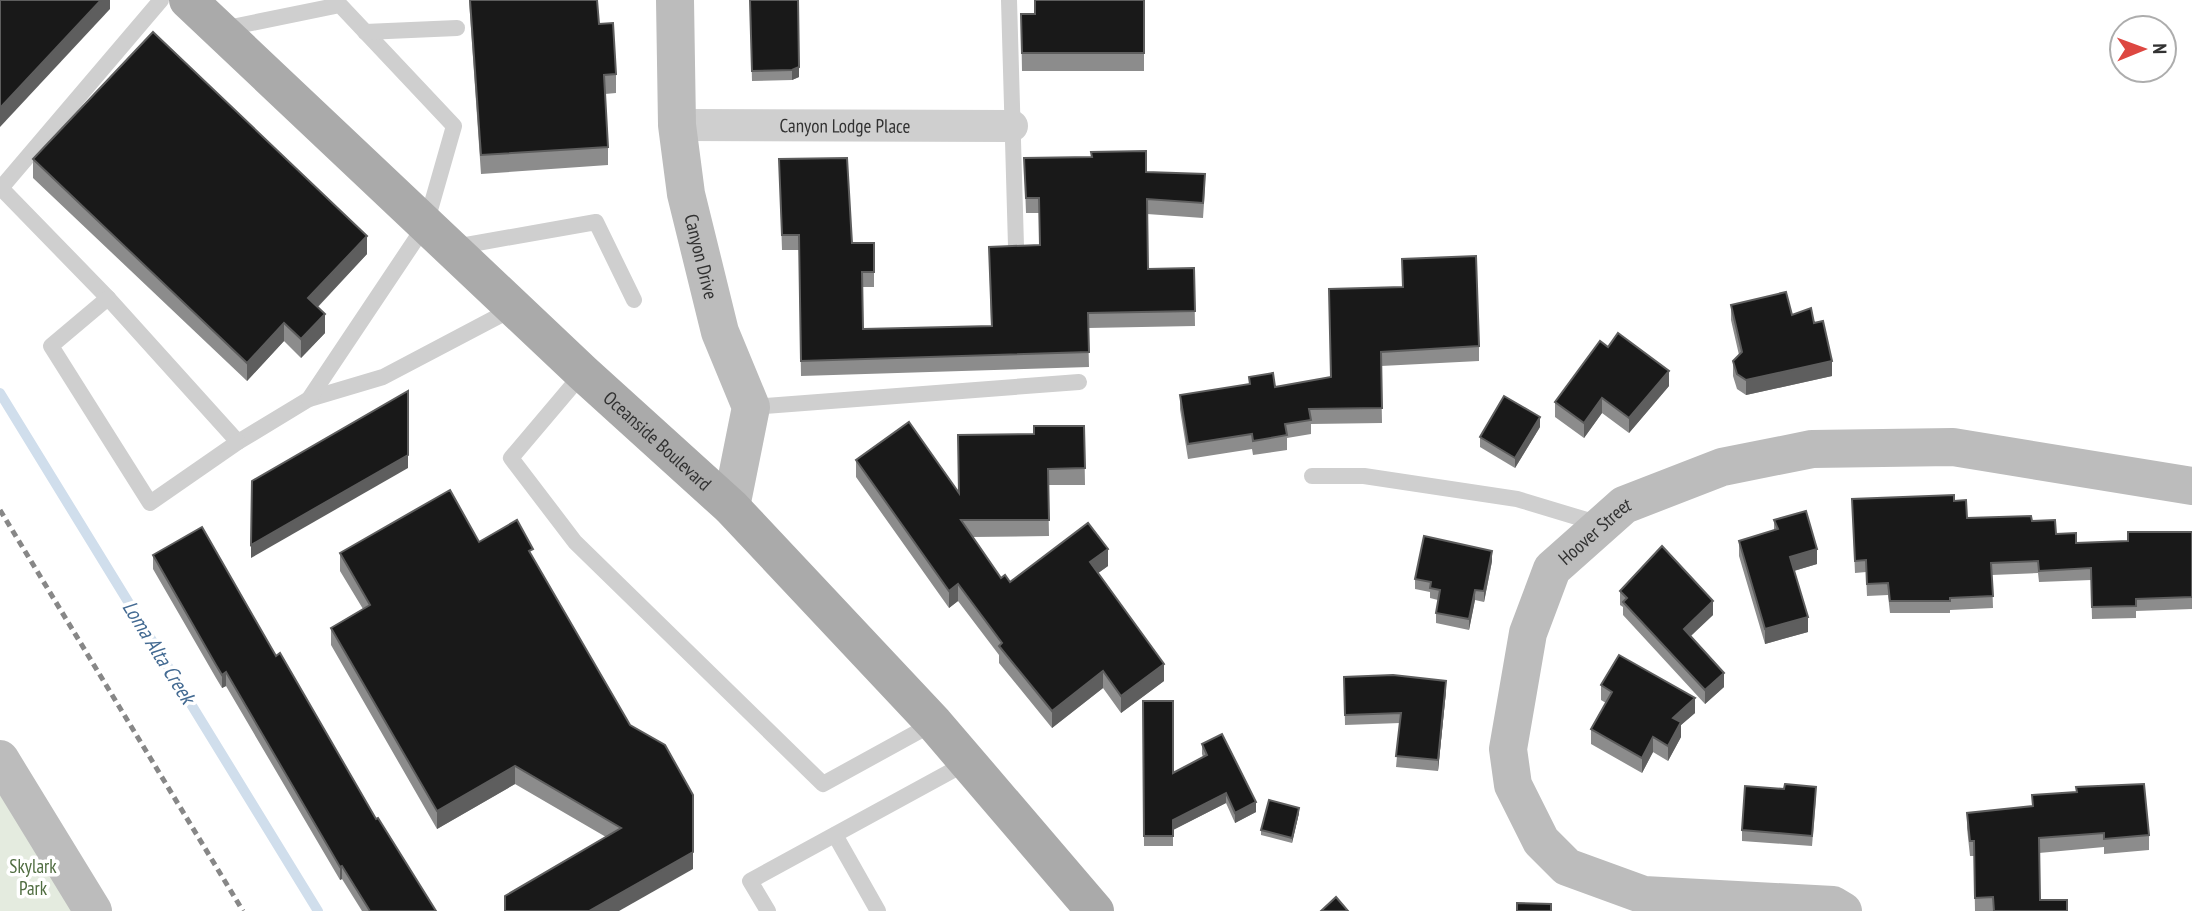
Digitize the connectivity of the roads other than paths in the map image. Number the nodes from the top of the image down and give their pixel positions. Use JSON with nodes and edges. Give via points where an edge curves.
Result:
{"nodes":[{"id":1,"x":161,"y":0,"type":"edge"},
{"id":2,"x":188,"y":0,"type":"edge"},
{"id":3,"x":675,"y":0,"type":"edge"},
{"id":4,"x":1009,"y":0,"type":"edge"},
{"id":5,"x":457,"y":28,"type":"dead end"},
{"id":6,"x":220,"y":30,"type":"junction"},
{"id":7,"x":365,"y":32,"type":"junction"},
{"id":8,"x":677,"y":125,"type":"junction"},
{"id":9,"x":1012,"y":126,"type":"junction"},
{"id":10,"x":440,"y":236,"type":"junction"},
{"id":11,"x":1016,"y":246,"type":"edge"},
{"id":12,"x":108,"y":298,"type":"junction"},
{"id":13,"x":634,"y":300,"type":"dead end"},
{"id":14,"x":514,"y":308,"type":"junction"},
{"id":15,"x":583,"y":373,"type":"junction"},
{"id":16,"x":1079,"y":383,"type":"dead end"},
{"id":17,"x":309,"y":398,"type":"junction"},
{"id":18,"x":751,"y":407,"type":"junction"},
{"id":19,"x":238,"y":442,"type":"junction"},
{"id":20,"x":1312,"y":475,"type":"dead end"},
{"id":21,"x":2192,"y":486,"type":"edge"},
{"id":22,"x":731,"y":507,"type":"junction"},
{"id":23,"x":1602,"y":525,"type":"junction"},
{"id":24,"x":934,"y":723,"type":"junction"},
{"id":25,"x":0,"y":759,"type":"edge"},
{"id":26,"x":968,"y":762,"type":"junction"},
{"id":27,"x":835,"y":835,"type":"junction"},
{"id":28,"x":93,"y":911,"type":"edge"},
{"id":29,"x":768,"y":911,"type":"edge"},
{"id":30,"x":878,"y":911,"type":"edge"},
{"id":31,"x":1094,"y":911,"type":"edge"},
{"id":32,"x":1843,"y":911,"type":"edge"}],
"edges":[{"from":1,"to":12,"type":"lane","via":[[1,188]]},
{"from":2,"to":6,"type":"main road","name":"Oceanside Boulevard"},
{"from":3,"to":8,"type":"street","name":"Canyon Drive"},
{"from":4,"to":9,"type":"lane"},
{"from":5,"to":7,"type":"lane"},
{"from":6,"to":7,"type":"lane","via":[[340,5]]},
{"from":6,"to":10,"type":"main road","name":"Oceanside Boulevard"},
{"from":7,"to":10,"type":"lane","via":[[454,126]]},
{"from":8,"to":9,"type":"street","name":"Canyon Lodge Place"},
{"from":8,"to":18,"type":"street","name":"Canyon Drive","via":[[686,194],[720,332]]},
{"from":9,"to":11,"type":"lane"},
{"from":10,"to":13,"type":"lane","via":[[596,222]]},
{"from":10,"to":14,"type":"main road","name":"Oceanside Boulevard"},
{"from":10,"to":17,"type":"lane"},
{"from":12,"to":19,"type":"lane"},
{"from":12,"to":19,"type":"lane","via":[[51,346],[150,503]]},
{"from":14,"to":15,"type":"main road","name":"Oceanside Boulevard"},
{"from":14,"to":17,"type":"lane","via":[[383,377]]},
{"from":15,"to":22,"type":"main road","name":"Oceanside Boulevard"},
{"from":15,"to":24,"type":"lane","via":[[511,458],[575,542],[823,783]]},
{"from":16,"to":18,"type":"lane"},
{"from":17,"to":19,"type":"lane"},
{"from":18,"to":22,"type":"street"},
{"from":20,"to":23,"type":"lane","via":[[1364,476],[1517,499]]},
{"from":21,"to":23,"type":"street","name":"Hoover Street","via":[[1953,447],[1812,449],[1722,467],[1624,505]]},
{"from":22,"to":24,"type":"main road","name":"Oceanside Boulevard"},
{"from":23,"to":32,"type":"street","name":"Hoover Street","via":[[1552,569],[1528,633],[1508,749],[1513,785],[1541,841],[1567,867],[1644,895],[1833,905]]},
{"from":24,"to":26,"type":"main road","name":"Oceanside Boulevard"},
{"from":25,"to":28,"type":"street"},
{"from":26,"to":27,"type":"lane"},
{"from":26,"to":31,"type":"main road","name":"Oceanside Boulevard"},
{"from":27,"to":29,"type":"lane","via":[[750,881]]},
{"from":27,"to":30,"type":"lane"}]}
